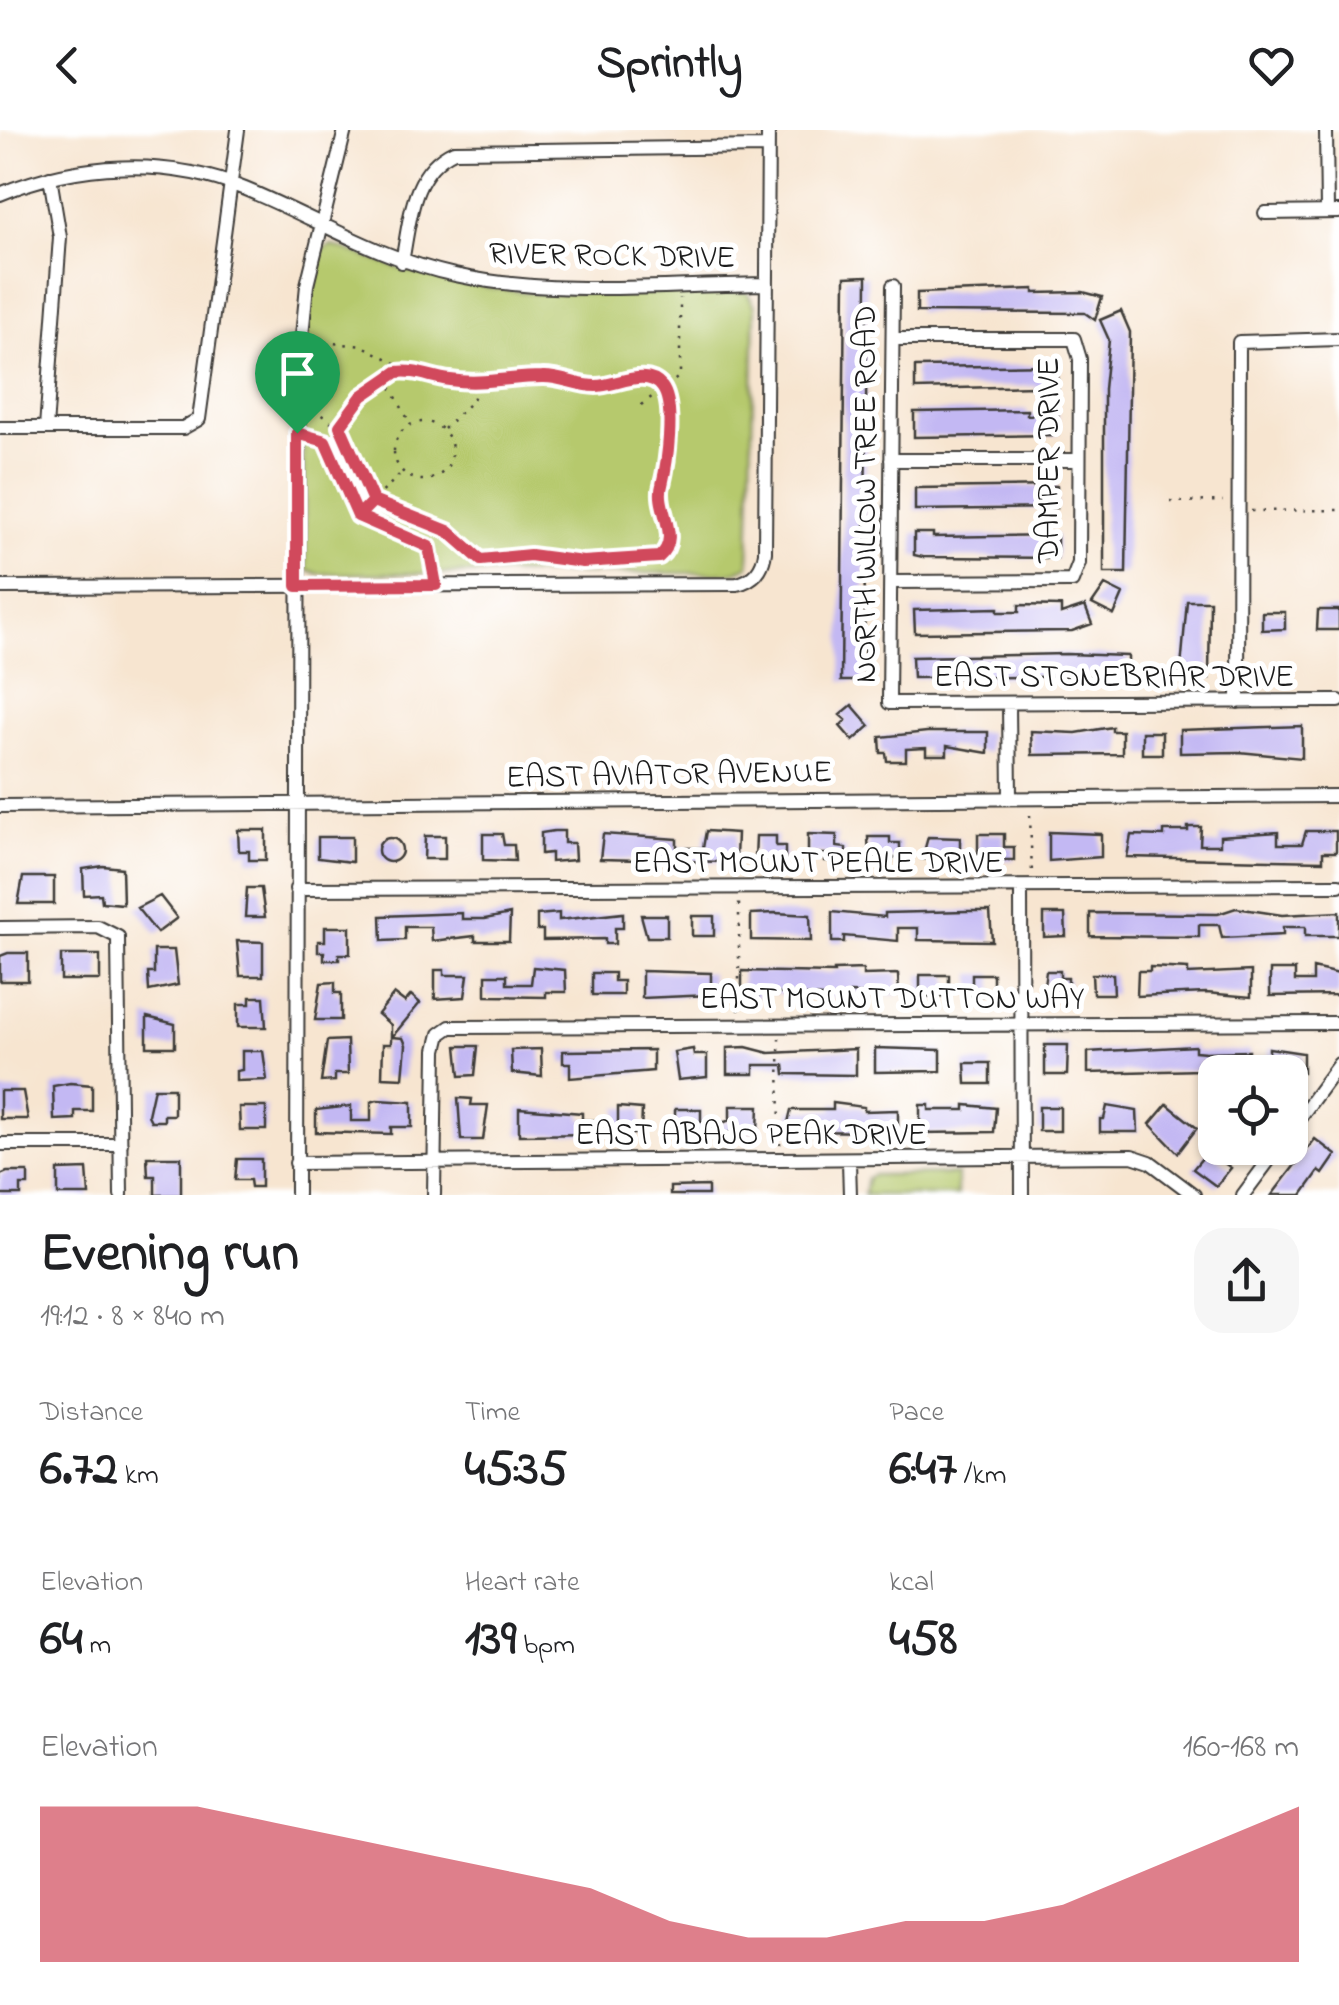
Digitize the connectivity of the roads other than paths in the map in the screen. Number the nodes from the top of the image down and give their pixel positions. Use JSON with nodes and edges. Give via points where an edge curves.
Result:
{"nodes":[{"id":1,"x":238,"y":130,"type":"edge"},
{"id":2,"x":346,"y":130,"type":"edge"},
{"id":3,"x":768,"y":130,"type":"edge"},
{"id":4,"x":1326,"y":130,"type":"edge"},
{"id":5,"x":768,"y":146,"type":"junction"},
{"id":6,"x":50,"y":178,"type":"junction"},
{"id":7,"x":230,"y":184,"type":"junction"},
{"id":8,"x":0,"y":194,"type":"edge"},
{"id":9,"x":1333,"y":212,"type":"edge"},
{"id":10,"x":1265,"y":213,"type":"dead end"},
{"id":11,"x":320,"y":226,"type":"junction"},
{"id":12,"x":402,"y":262,"type":"junction"},
{"id":13,"x":766,"y":284,"type":"junction"},
{"id":14,"x":893,"y":286,"type":"dead end"},
{"id":15,"x":892,"y":339,"type":"junction"},
{"id":16,"x":1339,"y":339,"type":"edge"},
{"id":17,"x":0,"y":428,"type":"edge"},
{"id":18,"x":46,"y":428,"type":"junction"},
{"id":19,"x":297,"y":433,"type":"junction"},
{"id":20,"x":891,"y":460,"type":"junction"},
{"id":21,"x":1079,"y":460,"type":"junction"},
{"id":22,"x":891,"y":582,"type":"junction"},
{"id":23,"x":436,"y":585,"type":"junction"},
{"id":24,"x":0,"y":586,"type":"edge"},
{"id":25,"x":297,"y":586,"type":"junction"},
{"id":26,"x":889,"y":702,"type":"joint"},
{"id":27,"x":1238,"y":702,"type":"junction"},
{"id":28,"x":1339,"y":702,"type":"edge"},
{"id":29,"x":1008,"y":704,"type":"junction"},
{"id":30,"x":1010,"y":796,"type":"junction"},
{"id":31,"x":1339,"y":796,"type":"edge"},
{"id":32,"x":0,"y":806,"type":"edge"},
{"id":33,"x":298,"y":806,"type":"junction"},
{"id":34,"x":1339,"y":885,"type":"edge"},
{"id":35,"x":1021,"y":888,"type":"junction"},
{"id":36,"x":296,"y":889,"type":"junction"},
{"id":37,"x":0,"y":928,"type":"edge"},
{"id":38,"x":1021,"y":1024,"type":"junction"},
{"id":39,"x":1339,"y":1024,"type":"edge"},
{"id":40,"x":1339,"y":1064,"type":"edge"},
{"id":41,"x":1308,"y":1106,"type":"edge"},
{"id":42,"x":0,"y":1144,"type":"edge"},
{"id":43,"x":121,"y":1144,"type":"junction"},
{"id":44,"x":434,"y":1159,"type":"junction"},
{"id":45,"x":1022,"y":1160,"type":"junction"},
{"id":46,"x":848,"y":1161,"type":"junction"},
{"id":47,"x":296,"y":1163,"type":"junction"},
{"id":48,"x":1265,"y":1165,"type":"edge"},
{"id":49,"x":121,"y":1195,"type":"edge"},
{"id":50,"x":297,"y":1195,"type":"edge"},
{"id":51,"x":434,"y":1195,"type":"edge"},
{"id":52,"x":850,"y":1195,"type":"edge"},
{"id":53,"x":1022,"y":1195,"type":"edge"},
{"id":54,"x":1194,"y":1195,"type":"edge"},
{"id":55,"x":1243,"y":1195,"type":"edge"}],
"edges":[{"from":1,"to":7,"type":"street"},
{"from":2,"to":11,"type":"street"},
{"from":3,"to":5,"type":"street"},
{"from":4,"to":9,"type":"street"},
{"from":5,"to":12,"type":"street","via":[[454,152],[420,184]]},
{"from":5,"to":13,"type":"street"},
{"from":6,"to":7,"type":"street","name":"RIVER ROCK DRIVE","via":[[142,168]]},
{"from":6,"to":8,"type":"street","name":"RIVER ROCK DRIVE"},
{"from":6,"to":18,"type":"street","via":[[60,237]]},
{"from":7,"to":11,"type":"street","name":"RIVER ROCK DRIVE"},
{"from":7,"to":18,"type":"street","via":[[199,420],[183,428]]},
{"from":9,"to":10,"type":"street"},
{"from":11,"to":12,"type":"street","name":"RIVER ROCK DRIVE"},
{"from":11,"to":19,"type":"street","via":[[307,285]]},
{"from":12,"to":13,"type":"street","name":"RIVER ROCK DRIVE","via":[[526,285]]},
{"from":13,"to":23,"type":"street","via":[[765,552],[756,575],[738,584]]},
{"from":14,"to":15,"type":"street","name":"NORTH WILLOW TREE ROAD"},
{"from":15,"to":20,"type":"street","name":"NORTH WILLOW TREE ROAD"},
{"from":15,"to":21,"type":"street","name":"DAMPER DRIVE","via":[[1074,340],[1080,359]]},
{"from":16,"to":27,"type":"street","via":[[1239,342]]},
{"from":17,"to":18,"type":"street"},
{"from":19,"to":23,"type":"street","via":[[325,441],[358,516],[429,547]]},
{"from":19,"to":25,"type":"street"},
{"from":20,"to":21,"type":"street"},
{"from":20,"to":22,"type":"street","name":"NORTH WILLOW TREE ROAD"},
{"from":21,"to":22,"type":"street","name":"DAMPER DRIVE","via":[[1079,563],[1072,581]]},
{"from":22,"to":26,"type":"street","name":"NORTH WILLOW TREE ROAD"},
{"from":23,"to":25,"type":"street"},
{"from":24,"to":25,"type":"street"},
{"from":25,"to":33,"type":"street"},
{"from":26,"to":29,"type":"street","name":"EAST STONEBRIAR DRIVE"},
{"from":27,"to":28,"type":"street","name":"EAST STONEBRIAR DRIVE"},
{"from":27,"to":29,"type":"street","name":"EAST STONEBRIAR DRIVE"},
{"from":29,"to":30,"type":"street"},
{"from":30,"to":31,"type":"street","name":"EAST AVIATOR AVENUE"},
{"from":30,"to":33,"type":"street","name":"EAST AVIATOR AVENUE"},
{"from":32,"to":33,"type":"street","name":"EAST AVIATOR AVENUE"},
{"from":33,"to":36,"type":"street"},
{"from":34,"to":35,"type":"street","name":"EAST MOUNT PEALE DRIVE"},
{"from":35,"to":36,"type":"street","name":"EAST MOUNT PEALE DRIVE"},
{"from":35,"to":38,"type":"street"},
{"from":36,"to":47,"type":"street"},
{"from":37,"to":43,"type":"street","via":[[98,927],[118,937]]},
{"from":38,"to":39,"type":"street","name":"EAST MOUNT DUTTON WAY"},
{"from":38,"to":44,"type":"street","name":"EAST MOUNT DUTTON WAY","via":[[445,1029],[436,1050]]},
{"from":38,"to":45,"type":"street"},
{"from":40,"to":41,"type":"street"},
{"from":42,"to":43,"type":"street"},
{"from":43,"to":49,"type":"street"},
{"from":44,"to":46,"type":"street","name":"EAST ABAJO PEAK DRIVE"},
{"from":44,"to":47,"type":"street","name":"EAST ABAJO PEAK DRIVE"},
{"from":44,"to":51,"type":"street"},
{"from":45,"to":46,"type":"street","name":"EAST ABAJO PEAK DRIVE"},
{"from":45,"to":53,"type":"street"},
{"from":45,"to":54,"type":"street","name":"EAST ABAJO PEAK DRIVE","via":[[1137,1156]]},
{"from":46,"to":52,"type":"street"},
{"from":47,"to":50,"type":"street"},
{"from":48,"to":55,"type":"street"}]}
